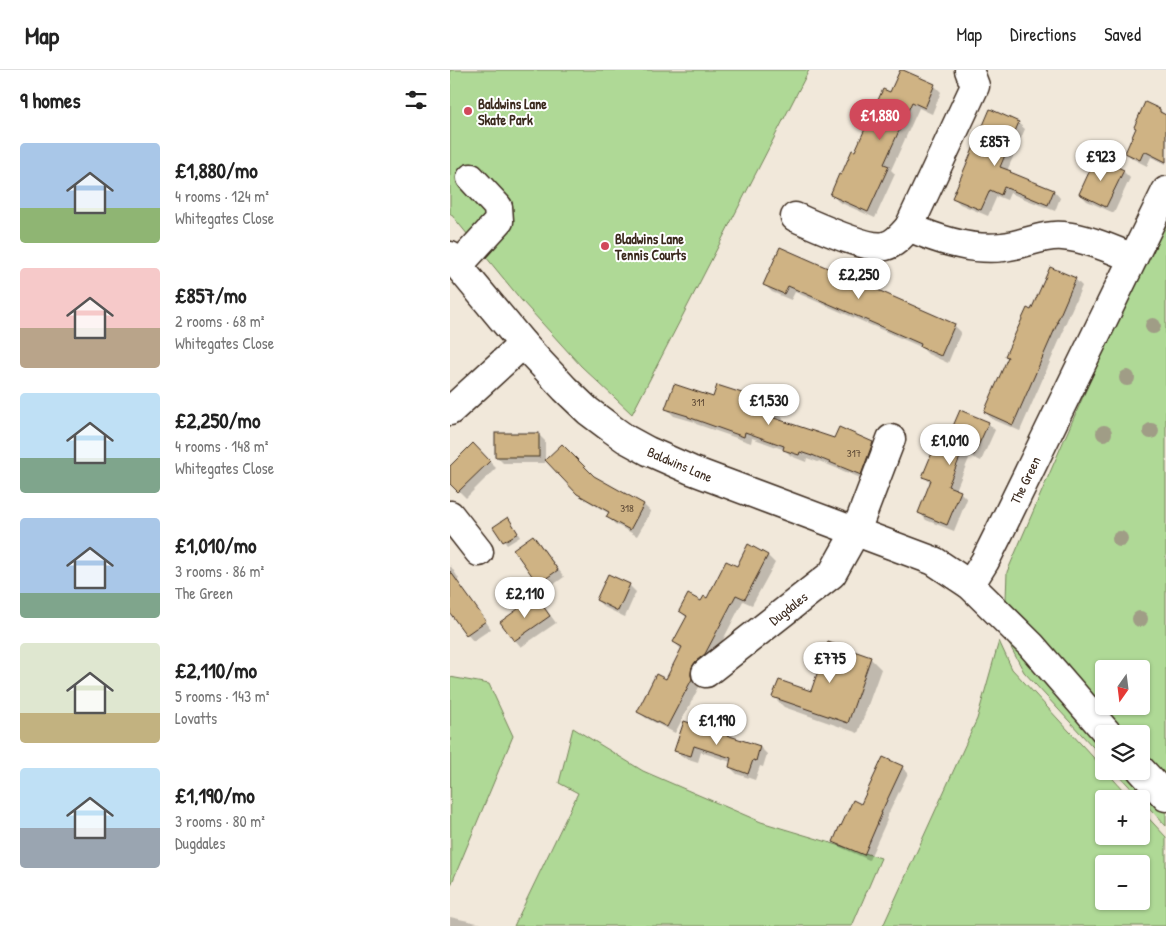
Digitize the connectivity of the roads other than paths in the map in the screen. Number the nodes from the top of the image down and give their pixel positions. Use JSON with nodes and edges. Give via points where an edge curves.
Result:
{"nodes":[{"id":1,"x":969,"y":70,"type":"edge"},
{"id":2,"x":472,"y":178,"type":"dead end"},
{"id":3,"x":1166,"y":191,"type":"edge"},
{"id":4,"x":795,"y":217,"type":"dead end"},
{"id":5,"x":909,"y":227,"type":"junction"},
{"id":6,"x":1133,"y":258,"type":"junction"},
{"id":7,"x":454,"y":261,"type":"edge"},
{"id":8,"x":523,"y":344,"type":"junction"},
{"id":9,"x":450,"y":411,"type":"edge"},
{"id":10,"x":891,"y":439,"type":"dead end"},
{"id":11,"x":450,"y":515,"type":"edge"},
{"id":12,"x":856,"y":531,"type":"junction"},
{"id":13,"x":479,"y":552,"type":"dead end"},
{"id":14,"x":970,"y":585,"type":"junction"},
{"id":15,"x":706,"y":673,"type":"dead end"},
{"id":16,"x":1100,"y":725,"type":"edge"},
{"id":17,"x":1150,"y":780,"type":"edge"},
{"id":18,"x":1166,"y":798,"type":"edge"}],
"edges":[{"from":1,"to":5,"type":"street","via":[[975,86]]},
{"from":2,"to":7,"type":"street","via":[[498,207],[499,221]]},
{"from":3,"to":6,"type":"street","name":"The Green"},
{"from":4,"to":5,"type":"street","via":[[871,246],[884,246],[896,241]]},
{"from":5,"to":6,"type":"street","via":[[955,243],[983,247],[1001,248],[1047,237],[1080,238]]},
{"from":6,"to":14,"type":"street","name":"The Green","via":[[999,533]]},
{"from":7,"to":8,"type":"street","name":"Baldwins Lane"},
{"from":8,"to":9,"type":"street"},
{"from":8,"to":12,"type":"street","name":"Baldwins Lane","via":[[565,390],[626,439],[691,470]]},
{"from":10,"to":12,"type":"street","name":"Dugdales"},
{"from":11,"to":13,"type":"street"},
{"from":12,"to":14,"type":"street","name":"Baldwins Lane","via":[[934,561]]},
{"from":12,"to":15,"type":"street","name":"Dugdales","via":[[832,574]]},
{"from":14,"to":16,"type":"street","via":[[1031,645]]},
{"from":17,"to":18,"type":"street"}]}
